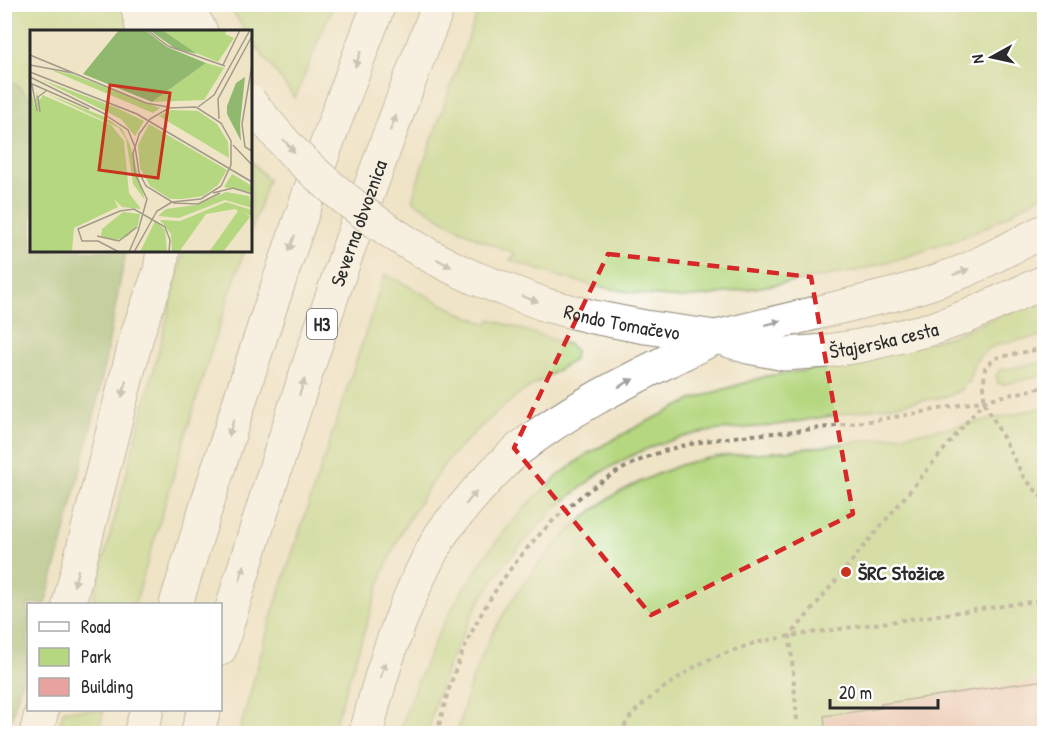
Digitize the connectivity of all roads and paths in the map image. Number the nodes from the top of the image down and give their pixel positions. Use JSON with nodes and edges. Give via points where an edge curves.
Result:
{"nodes":[{"id":1,"x":137,"y":4,"type":"edge"},
{"id":2,"x":168,"y":4,"type":"edge"},
{"id":3,"x":186,"y":4,"type":"edge"},
{"id":4,"x":379,"y":4,"type":"edge"},
{"id":5,"x":438,"y":4,"type":"edge"},
{"id":6,"x":143,"y":30,"type":"edge"},
{"id":7,"x":171,"y":30,"type":"edge"},
{"id":8,"x":200,"y":30,"type":"edge"},
{"id":9,"x":252,"y":104,"type":"edge"},
{"id":10,"x":1044,"y":231,"type":"edge"},
{"id":11,"x":148,"y":252,"type":"edge"},
{"id":12,"x":163,"y":252,"type":"edge"},
{"id":13,"x":1044,"y":282,"type":"edge"},
{"id":14,"x":138,"y":333,"type":"junction"},
{"id":15,"x":716,"y":337,"type":"junction"},
{"id":16,"x":1044,"y":348,"type":"edge"},
{"id":17,"x":1044,"y":387,"type":"edge"},
{"id":18,"x":984,"y":401,"type":"junction"},
{"id":19,"x":1044,"y":500,"type":"edge"},
{"id":20,"x":1044,"y":600,"type":"edge"},
{"id":21,"x":69,"y":603,"type":"edge"},
{"id":22,"x":176,"y":603,"type":"edge"},
{"id":23,"x":790,"y":636,"type":"junction"},
{"id":24,"x":222,"y":642,"type":"edge"},
{"id":25,"x":42,"y":711,"type":"edge"},
{"id":26,"x":147,"y":711,"type":"edge"},
{"id":27,"x":204,"y":711,"type":"edge"},
{"id":28,"x":797,"y":720,"type":"dead end"},
{"id":29,"x":366,"y":730,"type":"edge"},
{"id":30,"x":36,"y":734,"type":"edge"},
{"id":31,"x":140,"y":734,"type":"edge"},
{"id":32,"x":197,"y":734,"type":"edge"},
{"id":33,"x":437,"y":734,"type":"edge"},
{"id":34,"x":619,"y":734,"type":"edge"}],
"edges":[{"from":1,"to":6,"type":"main road"},
{"from":2,"to":7,"type":"main road"},
{"from":3,"to":8,"type":"main road"},
{"from":4,"to":22,"type":"main road","one_way":true,"via":[[290,247]]},
{"from":24,"to":5,"type":"main road","name":"Severna obvoznica","number":"H3","one_way":true,"via":[[339,275]]},
{"from":9,"to":15,"type":"main road","name":"Rondo Tomačevo","one_way":true,"bridge":true,"via":[[300,159],[354,206],[436,259],[546,305],[645,327]]},
{"from":15,"to":10,"type":"main road","name":"Rondo Tomačevo","one_way":true,"via":[[931,284]]},
{"from":11,"to":14,"type":"main road"},
{"from":12,"to":14,"type":"main road"},
{"from":13,"to":15,"type":"main road","name":"Štajerska cesta","via":[[935,328],[837,350],[785,354]]},
{"from":14,"to":21,"type":"main road","one_way":true},
{"from":29,"to":15,"type":"main road","one_way":true,"via":[[380,677],[409,598],[441,534],[481,484],[519,449],[558,421]]},
{"from":16,"to":18,"type":"path","via":[[989,362],[985,369]]},
{"from":17,"to":18,"type":"path"},
{"from":18,"to":19,"type":"path","via":[[1023,476]]},
{"from":18,"to":23,"type":"path"},
{"from":18,"to":33,"type":"path","via":[[899,417],[704,441],[642,460],[602,481],[546,529],[497,588],[465,645]]},
{"from":20,"to":23,"type":"path"},
{"from":23,"to":28,"type":"path"},
{"from":23,"to":34,"type":"path","via":[[754,643],[707,660],[655,694],[633,713]]},
{"from":25,"to":30,"type":"main road"},
{"from":26,"to":31,"type":"main road"},
{"from":27,"to":32,"type":"main road"}]}
